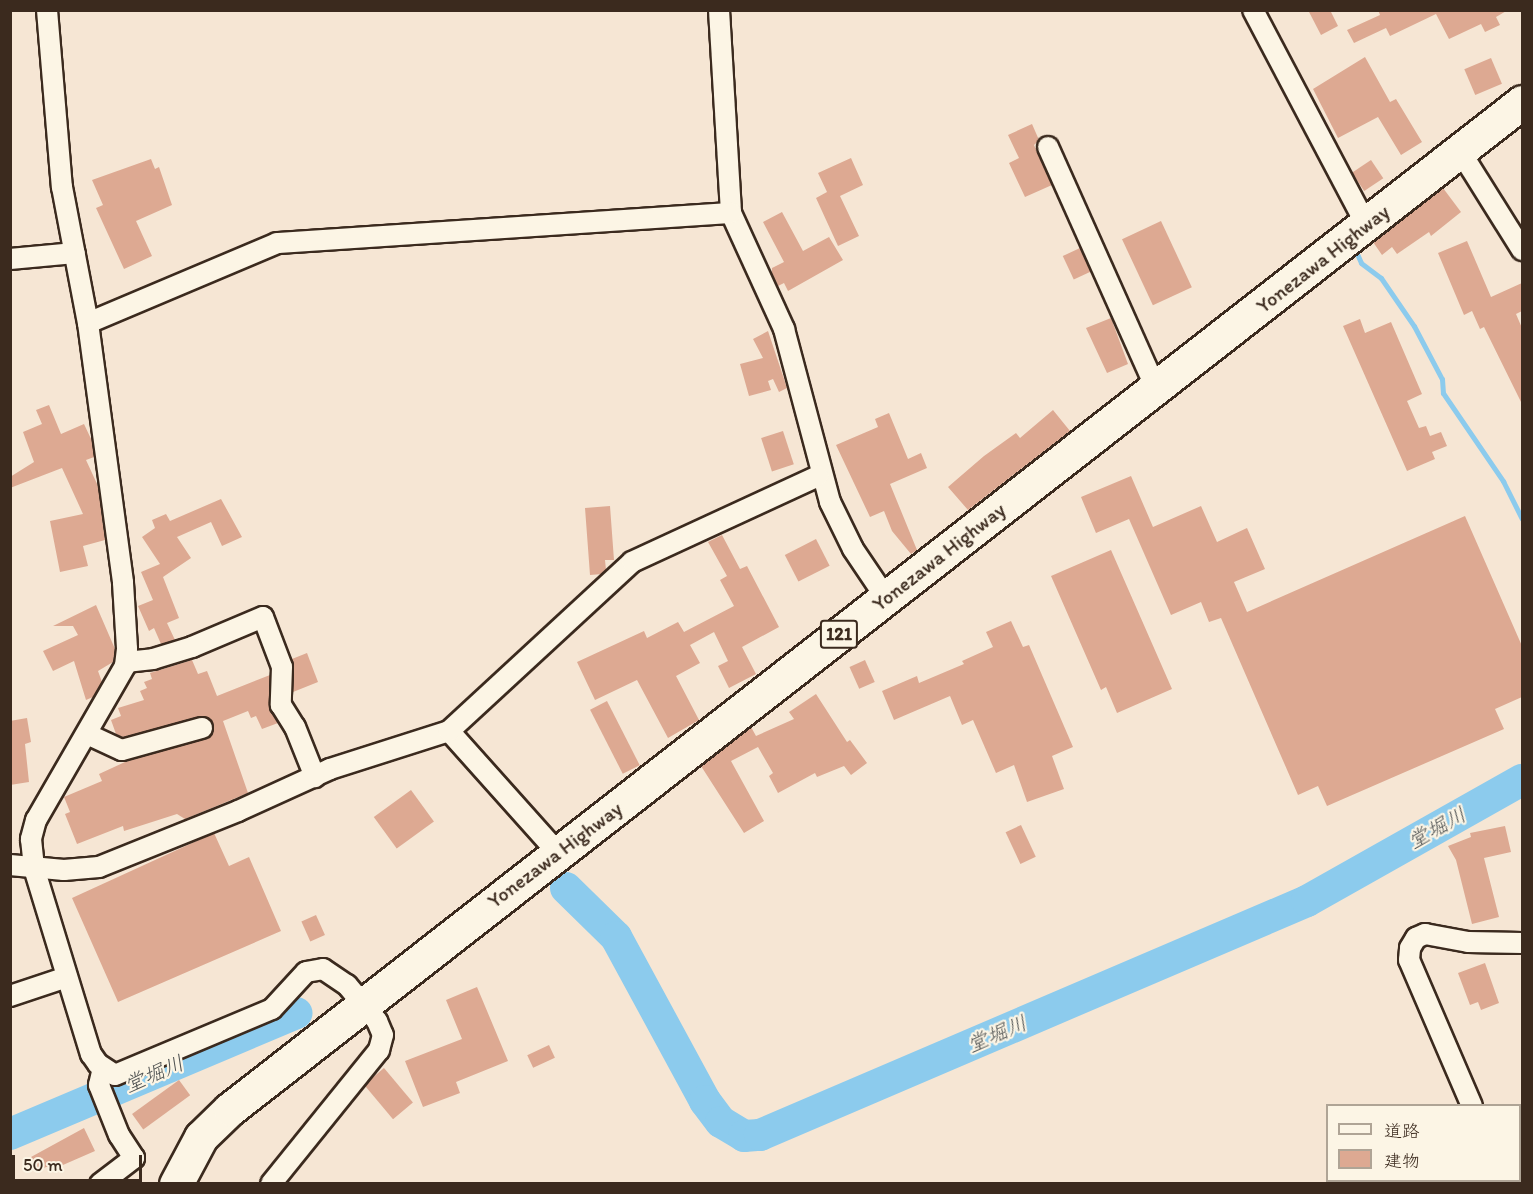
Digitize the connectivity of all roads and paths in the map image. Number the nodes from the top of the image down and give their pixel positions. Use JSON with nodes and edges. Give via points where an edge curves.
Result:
{"nodes":[{"id":1,"x":47,"y":10,"type":"edge"},
{"id":2,"x":719,"y":10,"type":"edge"},
{"id":3,"x":1252,"y":10,"type":"edge"},
{"id":4,"x":1522,"y":102,"type":"edge"},
{"id":5,"x":1048,"y":147,"type":"dead end"},
{"id":6,"x":1460,"y":151,"type":"junction"},
{"id":7,"x":731,"y":213,"type":"junction"},
{"id":8,"x":1366,"y":224,"type":"junction"},
{"id":9,"x":1522,"y":250,"type":"edge"},
{"id":10,"x":75,"y":253,"type":"junction"},
{"id":11,"x":10,"y":259,"type":"edge"},
{"id":12,"x":88,"y":323,"type":"junction"},
{"id":13,"x":1156,"y":389,"type":"junction"},
{"id":14,"x":818,"y":476,"type":"dead end"},
{"id":15,"x":886,"y":598,"type":"junction"},
{"id":16,"x":126,"y":662,"type":"junction"},
{"id":17,"x":202,"y":728,"type":"dead end"},
{"id":18,"x":449,"y":731,"type":"junction"},
{"id":19,"x":87,"y":734,"type":"junction"},
{"id":20,"x":315,"y":777,"type":"junction"},
{"id":21,"x":558,"y":853,"type":"junction"},
{"id":22,"x":10,"y":865,"type":"edge"},
{"id":23,"x":34,"y":868,"type":"junction"},
{"id":24,"x":1522,"y":943,"type":"edge"},
{"id":25,"x":67,"y":976,"type":"junction"},
{"id":26,"x":10,"y":996,"type":"edge"},
{"id":27,"x":364,"y":1004,"type":"junction"},
{"id":28,"x":103,"y":1086,"type":"junction"},
{"id":29,"x":1471,"y":1104,"type":"edge"},
{"id":30,"x":100,"y":1184,"type":"edge"},
{"id":31,"x":176,"y":1184,"type":"edge"},
{"id":32,"x":271,"y":1184,"type":"edge"}],
"edges":[{"from":1,"to":10,"type":"street","via":[[62,187]]},
{"from":2,"to":7,"type":"street"},
{"from":3,"to":8,"type":"street"},
{"from":4,"to":6,"type":"highway","name":"Yonezawa Highway","number":"121"},
{"from":5,"to":13,"type":"street"},
{"from":6,"to":8,"type":"highway","name":"Yonezawa Highway","number":"121"},
{"from":6,"to":9,"type":"street"},
{"from":7,"to":12,"type":"street","via":[[277,243]]},
{"from":7,"to":15,"type":"street","via":[[784,329],[830,502],[853,549]]},
{"from":8,"to":13,"type":"highway","name":"Yonezawa Highway","number":"121"},
{"from":10,"to":11,"type":"street"},
{"from":10,"to":12,"type":"street"},
{"from":12,"to":16,"type":"street","via":[[123,583]]},
{"from":13,"to":15,"type":"highway","name":"Yonezawa Highway","number":"121"},
{"from":14,"to":18,"type":"street","via":[[632,562]]},
{"from":15,"to":21,"type":"highway","name":"Yonezawa Highway","number":"121"},
{"from":16,"to":19,"type":"street"},
{"from":16,"to":20,"type":"street","via":[[153,659],[192,647],[264,617],[282,666],[281,705],[295,726]]},
{"from":17,"to":19,"type":"street","via":[[122,750]]},
{"from":18,"to":20,"type":"street"},
{"from":18,"to":21,"type":"street"},
{"from":19,"to":23,"type":"street","via":[[36,820],[32,839]]},
{"from":20,"to":23,"type":"street","via":[[99,867]]},
{"from":21,"to":27,"type":"highway","name":"Yonezawa Highway","number":"121"},
{"from":22,"to":23,"type":"street"},
{"from":23,"to":25,"type":"street"},
{"from":24,"to":29,"type":"street","via":[[1468,942],[1425,934],[1416,938],[1410,948],[1409,960]]},
{"from":25,"to":26,"type":"street"},
{"from":25,"to":28,"type":"street"},
{"from":27,"to":28,"type":"street","via":[[337,977],[323,969],[306,972],[272,1009],[115,1075]]},
{"from":27,"to":31,"type":"highway","name":"Yonezawa Highway","number":"121","via":[[215,1123],[186,1159]]},
{"from":27,"to":32,"type":"street","via":[[381,1028],[382,1045]]},
{"from":28,"to":30,"type":"street","via":[[134,1158]]}]}
